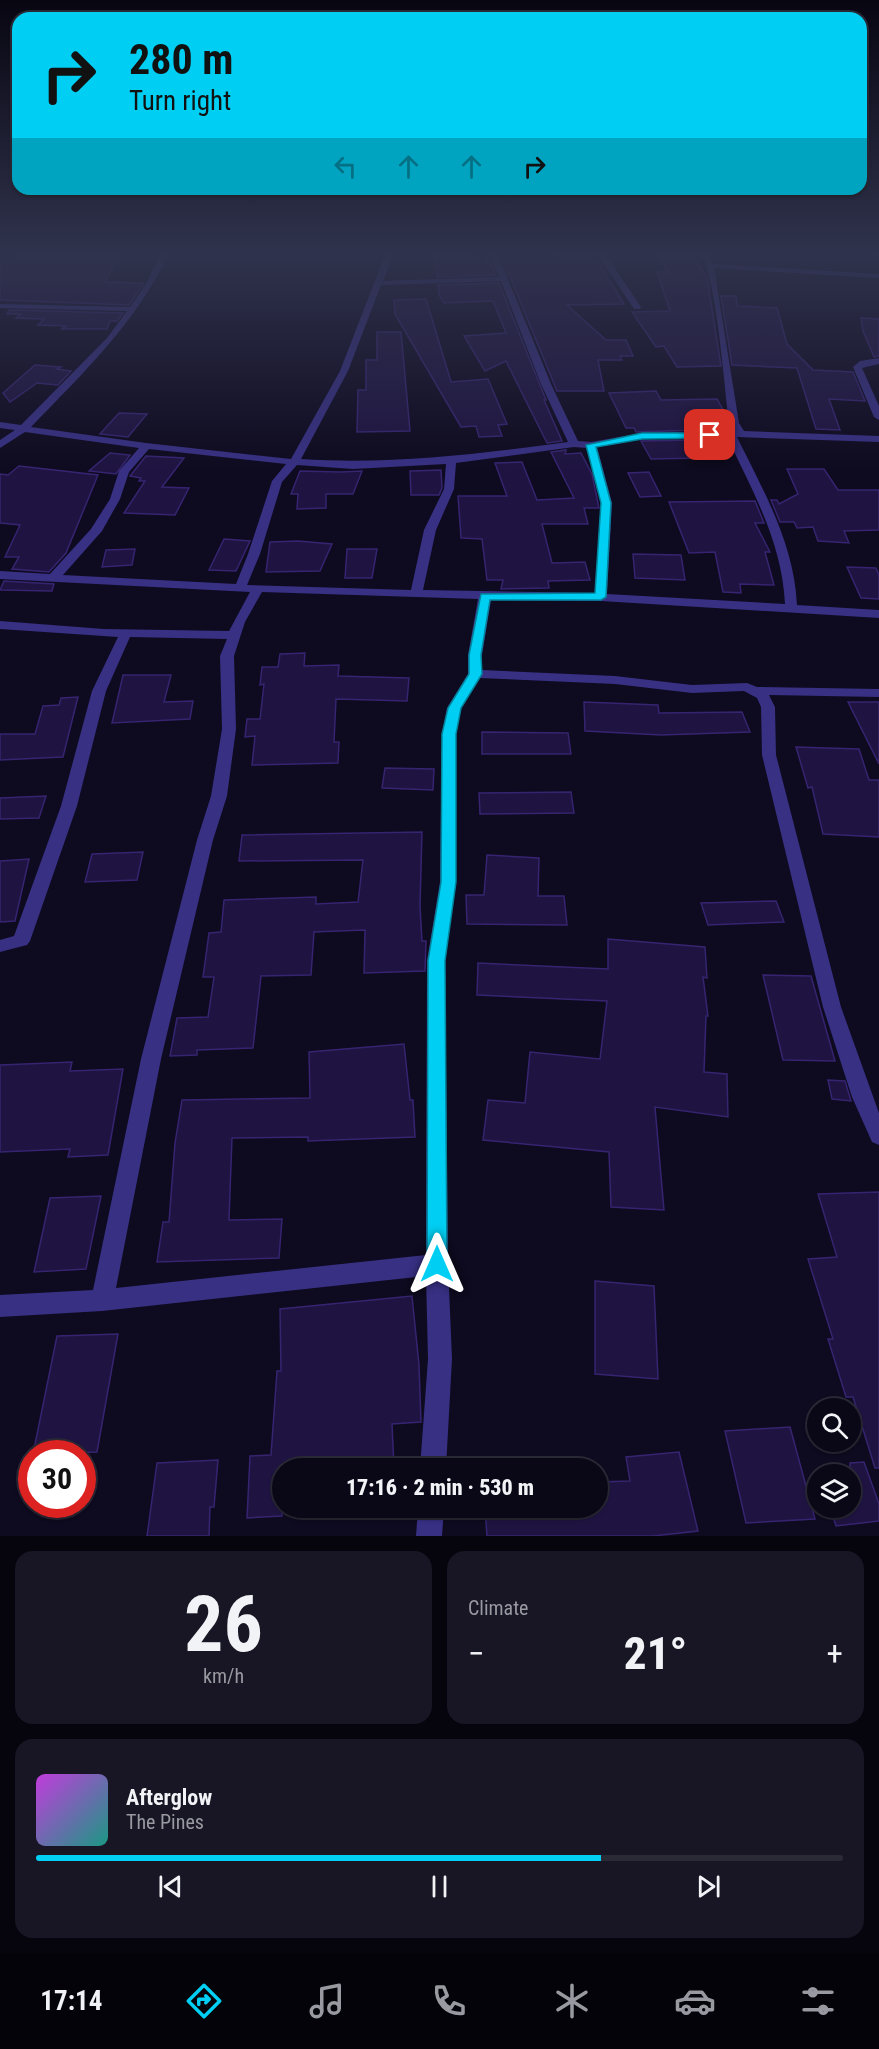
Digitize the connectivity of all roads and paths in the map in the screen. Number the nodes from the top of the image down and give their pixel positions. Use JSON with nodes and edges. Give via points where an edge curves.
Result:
{"nodes":[{"id":1,"x":120,"y":327,"type":"edge"},
{"id":2,"x":362,"y":327,"type":"edge"},
{"id":3,"x":523,"y":327,"type":"edge"},
{"id":4,"x":721,"y":327,"type":"edge"},
{"id":5,"x":879,"y":361,"type":"edge"},
{"id":6,"x":879,"y":417,"type":"edge"},
{"id":7,"x":0,"y":425,"type":"edge"},
{"id":8,"x":24,"y":428,"type":"junction"},
{"id":9,"x":736,"y":435,"type":"junction"},
{"id":10,"x":879,"y":438,"type":"edge"},
{"id":11,"x":574,"y":444,"type":"junction"},
{"id":12,"x":0,"y":445,"type":"edge"},
{"id":13,"x":591,"y":445,"type":"junction"},
{"id":14,"x":146,"y":446,"type":"junction"},
{"id":15,"x":451,"y":461,"type":"junction"},
{"id":16,"x":294,"y":462,"type":"junction"},
{"id":17,"x":0,"y":575,"type":"edge"},
{"id":18,"x":53,"y":578,"type":"junction"},
{"id":19,"x":249,"y":588,"type":"junction"},
{"id":20,"x":416,"y":593,"type":"junction"},
{"id":21,"x":485,"y":596,"type":"junction"},
{"id":22,"x":601,"y":597,"type":"junction"},
{"id":23,"x":791,"y":609,"type":"junction"},
{"id":24,"x":879,"y":614,"type":"edge"},
{"id":25,"x":0,"y":625,"type":"edge"},
{"id":26,"x":126,"y":633,"type":"junction"},
{"id":27,"x":234,"y":635,"type":"junction"},
{"id":28,"x":476,"y":674,"type":"junction"},
{"id":29,"x":757,"y":691,"type":"junction"},
{"id":30,"x":879,"y":693,"type":"edge"},
{"id":31,"x":0,"y":946,"type":"edge"},
{"id":32,"x":879,"y":1136,"type":"edge"},
{"id":33,"x":437,"y":1264,"type":"junction"},
{"id":34,"x":102,"y":1300,"type":"junction"},
{"id":35,"x":0,"y":1306,"type":"edge"},
{"id":36,"x":434,"y":1458,"type":"edge"},
{"id":37,"x":430,"y":1518,"type":"edge"},
{"id":38,"x":429,"y":1536,"type":"edge"}],
"edges":[{"from":1,"to":8,"type":"street"},
{"from":2,"to":16,"type":"street","via":[[344,371]]},
{"from":3,"to":11,"type":"street"},
{"from":4,"to":9,"type":"street"},
{"from":5,"to":6,"type":"street","via":[[857,367]]},
{"from":7,"to":8,"type":"street"},
{"from":8,"to":12,"type":"street"},
{"from":8,"to":14,"type":"street"},
{"from":9,"to":10,"type":"street"},
{"from":9,"to":13,"type":"street","via":[[642,436]]},
{"from":9,"to":23,"type":"street","via":[[785,552]]},
{"from":11,"to":13,"type":"street"},
{"from":11,"to":15,"type":"street"},
{"from":13,"to":22,"type":"street","via":[[606,503]]},
{"from":14,"to":16,"type":"street"},
{"from":14,"to":18,"type":"street","via":[[124,471],[116,500],[96,531]]},
{"from":15,"to":16,"type":"street","via":[[353,466]]},
{"from":15,"to":20,"type":"street","via":[[449,489],[430,530]]},
{"from":16,"to":19,"type":"street","via":[[277,481],[254,554]]},
{"from":17,"to":18,"type":"street"},
{"from":18,"to":19,"type":"street"},
{"from":19,"to":20,"type":"street"},
{"from":19,"to":27,"type":"street"},
{"from":20,"to":21,"type":"street"},
{"from":21,"to":22,"type":"street"},
{"from":21,"to":28,"type":"street","via":[[475,655]]},
{"from":22,"to":23,"type":"street"},
{"from":23,"to":24,"type":"street"},
{"from":25,"to":26,"type":"street"},
{"from":26,"to":27,"type":"street"},
{"from":26,"to":31,"type":"street","via":[[99,691],[69,806],[21,941]]},
{"from":27,"to":34,"type":"street","via":[[227,656],[229,729],[219,796],[151,1059]]},
{"from":28,"to":29,"type":"street","via":[[615,680],[692,689],[747,687]]},
{"from":28,"to":33,"type":"street","via":[[454,708],[449,734],[448,882],[436,961]]},
{"from":29,"to":30,"type":"street"},
{"from":29,"to":32,"type":"street","via":[[768,707],[771,765],[832,1007]]},
{"from":33,"to":34,"type":"street"},
{"from":33,"to":36,"type":"street","via":[[440,1359]]},
{"from":34,"to":35,"type":"street"},
{"from":37,"to":38,"type":"street"}]}
